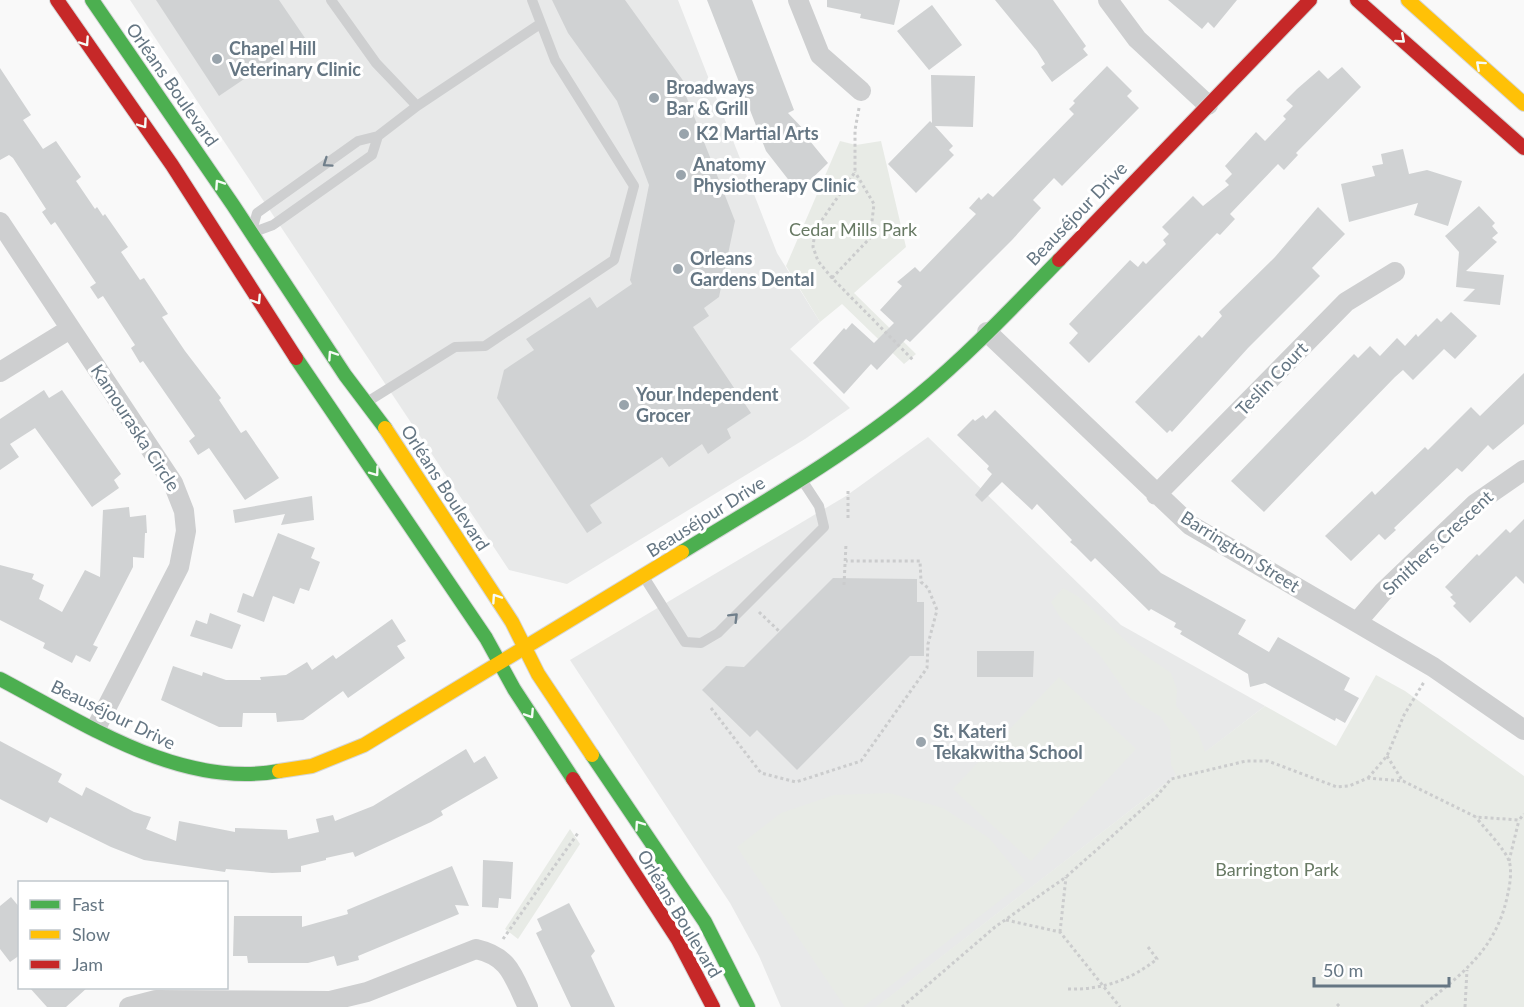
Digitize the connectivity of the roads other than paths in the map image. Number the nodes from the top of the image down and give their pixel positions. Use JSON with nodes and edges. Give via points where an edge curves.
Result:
{"nodes":[{"id":1,"x":57,"y":0,"type":"edge"},
{"id":2,"x":92,"y":0,"type":"edge"},
{"id":3,"x":331,"y":0,"type":"edge"},
{"id":4,"x":532,"y":0,"type":"edge"},
{"id":5,"x":798,"y":0,"type":"edge"},
{"id":6,"x":1108,"y":0,"type":"edge"},
{"id":7,"x":1310,"y":0,"type":"edge"},
{"id":8,"x":1357,"y":0,"type":"edge"},
{"id":9,"x":1408,"y":0,"type":"edge"},
{"id":10,"x":540,"y":24,"type":"junction"},
{"id":11,"x":861,"y":91,"type":"road end"},
{"id":12,"x":1524,"y":104,"type":"edge"},
{"id":13,"x":1208,"y":105,"type":"junction"},
{"id":14,"x":417,"y":106,"type":"junction"},
{"id":15,"x":378,"y":136,"type":"junction"},
{"id":16,"x":1524,"y":148,"type":"edge"},
{"id":17,"x":0,"y":222,"type":"edge"},
{"id":18,"x":251,"y":233,"type":"junction"},
{"id":19,"x":225,"y":250,"type":"junction"},
{"id":20,"x":1395,"y":272,"type":"dead end"},
{"id":21,"x":70,"y":329,"type":"junction"},
{"id":22,"x":987,"y":332,"type":"junction"},
{"id":23,"x":0,"y":372,"type":"edge"},
{"id":24,"x":366,"y":403,"type":"junction"},
{"id":25,"x":1524,"y":470,"type":"edge"},
{"id":26,"x":801,"y":480,"type":"junction"},
{"id":27,"x":1156,"y":495,"type":"junction"},
{"id":28,"x":644,"y":577,"type":"junction"},
{"id":29,"x":1357,"y":622,"type":"junction"},
{"id":30,"x":525,"y":649,"type":"junction"},
{"id":31,"x":500,"y":664,"type":"junction"},
{"id":32,"x":0,"y":679,"type":"edge"},
{"id":33,"x":96,"y":728,"type":"junction"},
{"id":34,"x":1524,"y":730,"type":"edge"},
{"id":35,"x":290,"y":1004,"type":"edge"},
{"id":36,"x":129,"y":1007,"type":"edge"},
{"id":37,"x":528,"y":1007,"type":"edge"},
{"id":38,"x":713,"y":1007,"type":"edge"},
{"id":39,"x":748,"y":1007,"type":"edge"}],
"edges":[{"from":1,"to":19,"type":"main road","name":"Orléans Boulevard","one_way":true,"via":[[172,165]]},
{"from":18,"to":2,"type":"main road","name":"Orléans Boulevard","one_way":true},
{"from":3,"to":14,"type":"lane","via":[[376,63]]},
{"from":4,"to":10,"type":"lane"},
{"from":5,"to":11,"type":"street","via":[[820,55]]},
{"from":6,"to":13,"type":"street","via":[[1137,39]]},
{"from":7,"to":13,"type":"main road","name":"Beauséjour Drive"},
{"from":8,"to":16,"type":"main road","one_way":true},
{"from":12,"to":9,"type":"main road","one_way":true},
{"from":10,"to":14,"type":"lane"},
{"from":10,"to":24,"type":"lane","via":[[555,60],[634,186],[614,260],[485,346],[455,347]]},
{"from":13,"to":22,"type":"main road","name":"Beauséjour Drive"},
{"from":14,"to":15,"type":"lane"},
{"from":15,"to":18,"type":"lane","via":[[372,155],[273,225]]},
{"from":15,"to":18,"type":"lane","one_way":true,"via":[[358,141],[257,213]]},
{"from":17,"to":21,"type":"street","name":"Kamouraska Circle"},
{"from":18,"to":19,"type":"main road"},
{"from":24,"to":18,"type":"main road","name":"Orléans Boulevard","one_way":true},
{"from":19,"to":31,"type":"main road","name":"Orléans Boulevard","one_way":true},
{"from":20,"to":27,"type":"street","name":"Teslin Court","via":[[1346,302]]},
{"from":21,"to":23,"type":"street"},
{"from":21,"to":33,"type":"street","name":"Kamouraska Circle","via":[[173,483],[184,511],[186,531],[179,567]]},
{"from":22,"to":26,"type":"main road","name":"Beauséjour Drive","via":[[918,396]]},
{"from":22,"to":27,"type":"street","name":"Barrington Street"},
{"from":30,"to":24,"type":"main road","name":"Orléans Boulevard","one_way":true,"via":[[512,622]]},
{"from":25,"to":29,"type":"street","name":"Smithers Crescent","via":[[1475,504]]},
{"from":26,"to":28,"type":"main road","name":"Beauséjour Drive"},
{"from":28,"to":26,"type":"lane","one_way":true,"via":[[685,642],[701,643],[718,633],[824,527],[819,506]]},
{"from":27,"to":29,"type":"street","name":"Barrington Street","via":[[1190,525],[1237,555]]},
{"from":28,"to":30,"type":"main road","name":"Beauséjour Drive"},
{"from":29,"to":34,"type":"street","name":"Barrington Street"},
{"from":30,"to":31,"type":"main road","name":"Beauséjour Drive"},
{"from":39,"to":30,"type":"main road","name":"Orléans Boulevard","one_way":true,"via":[[700,914]]},
{"from":31,"to":33,"type":"main road","name":"Beauséjour Drive","via":[[364,746],[323,763],[284,772],[242,775],[198,771],[147,754]]},
{"from":31,"to":38,"type":"main road","name":"Orléans Boulevard","one_way":true,"via":[[678,940]]},
{"from":32,"to":33,"type":"main road","name":"Beauséjour Drive"},
{"from":35,"to":36,"type":"street","via":[[156,1000]]},
{"from":35,"to":37,"type":"street","via":[[349,998],[476,950],[493,953],[505,962]]}]}
